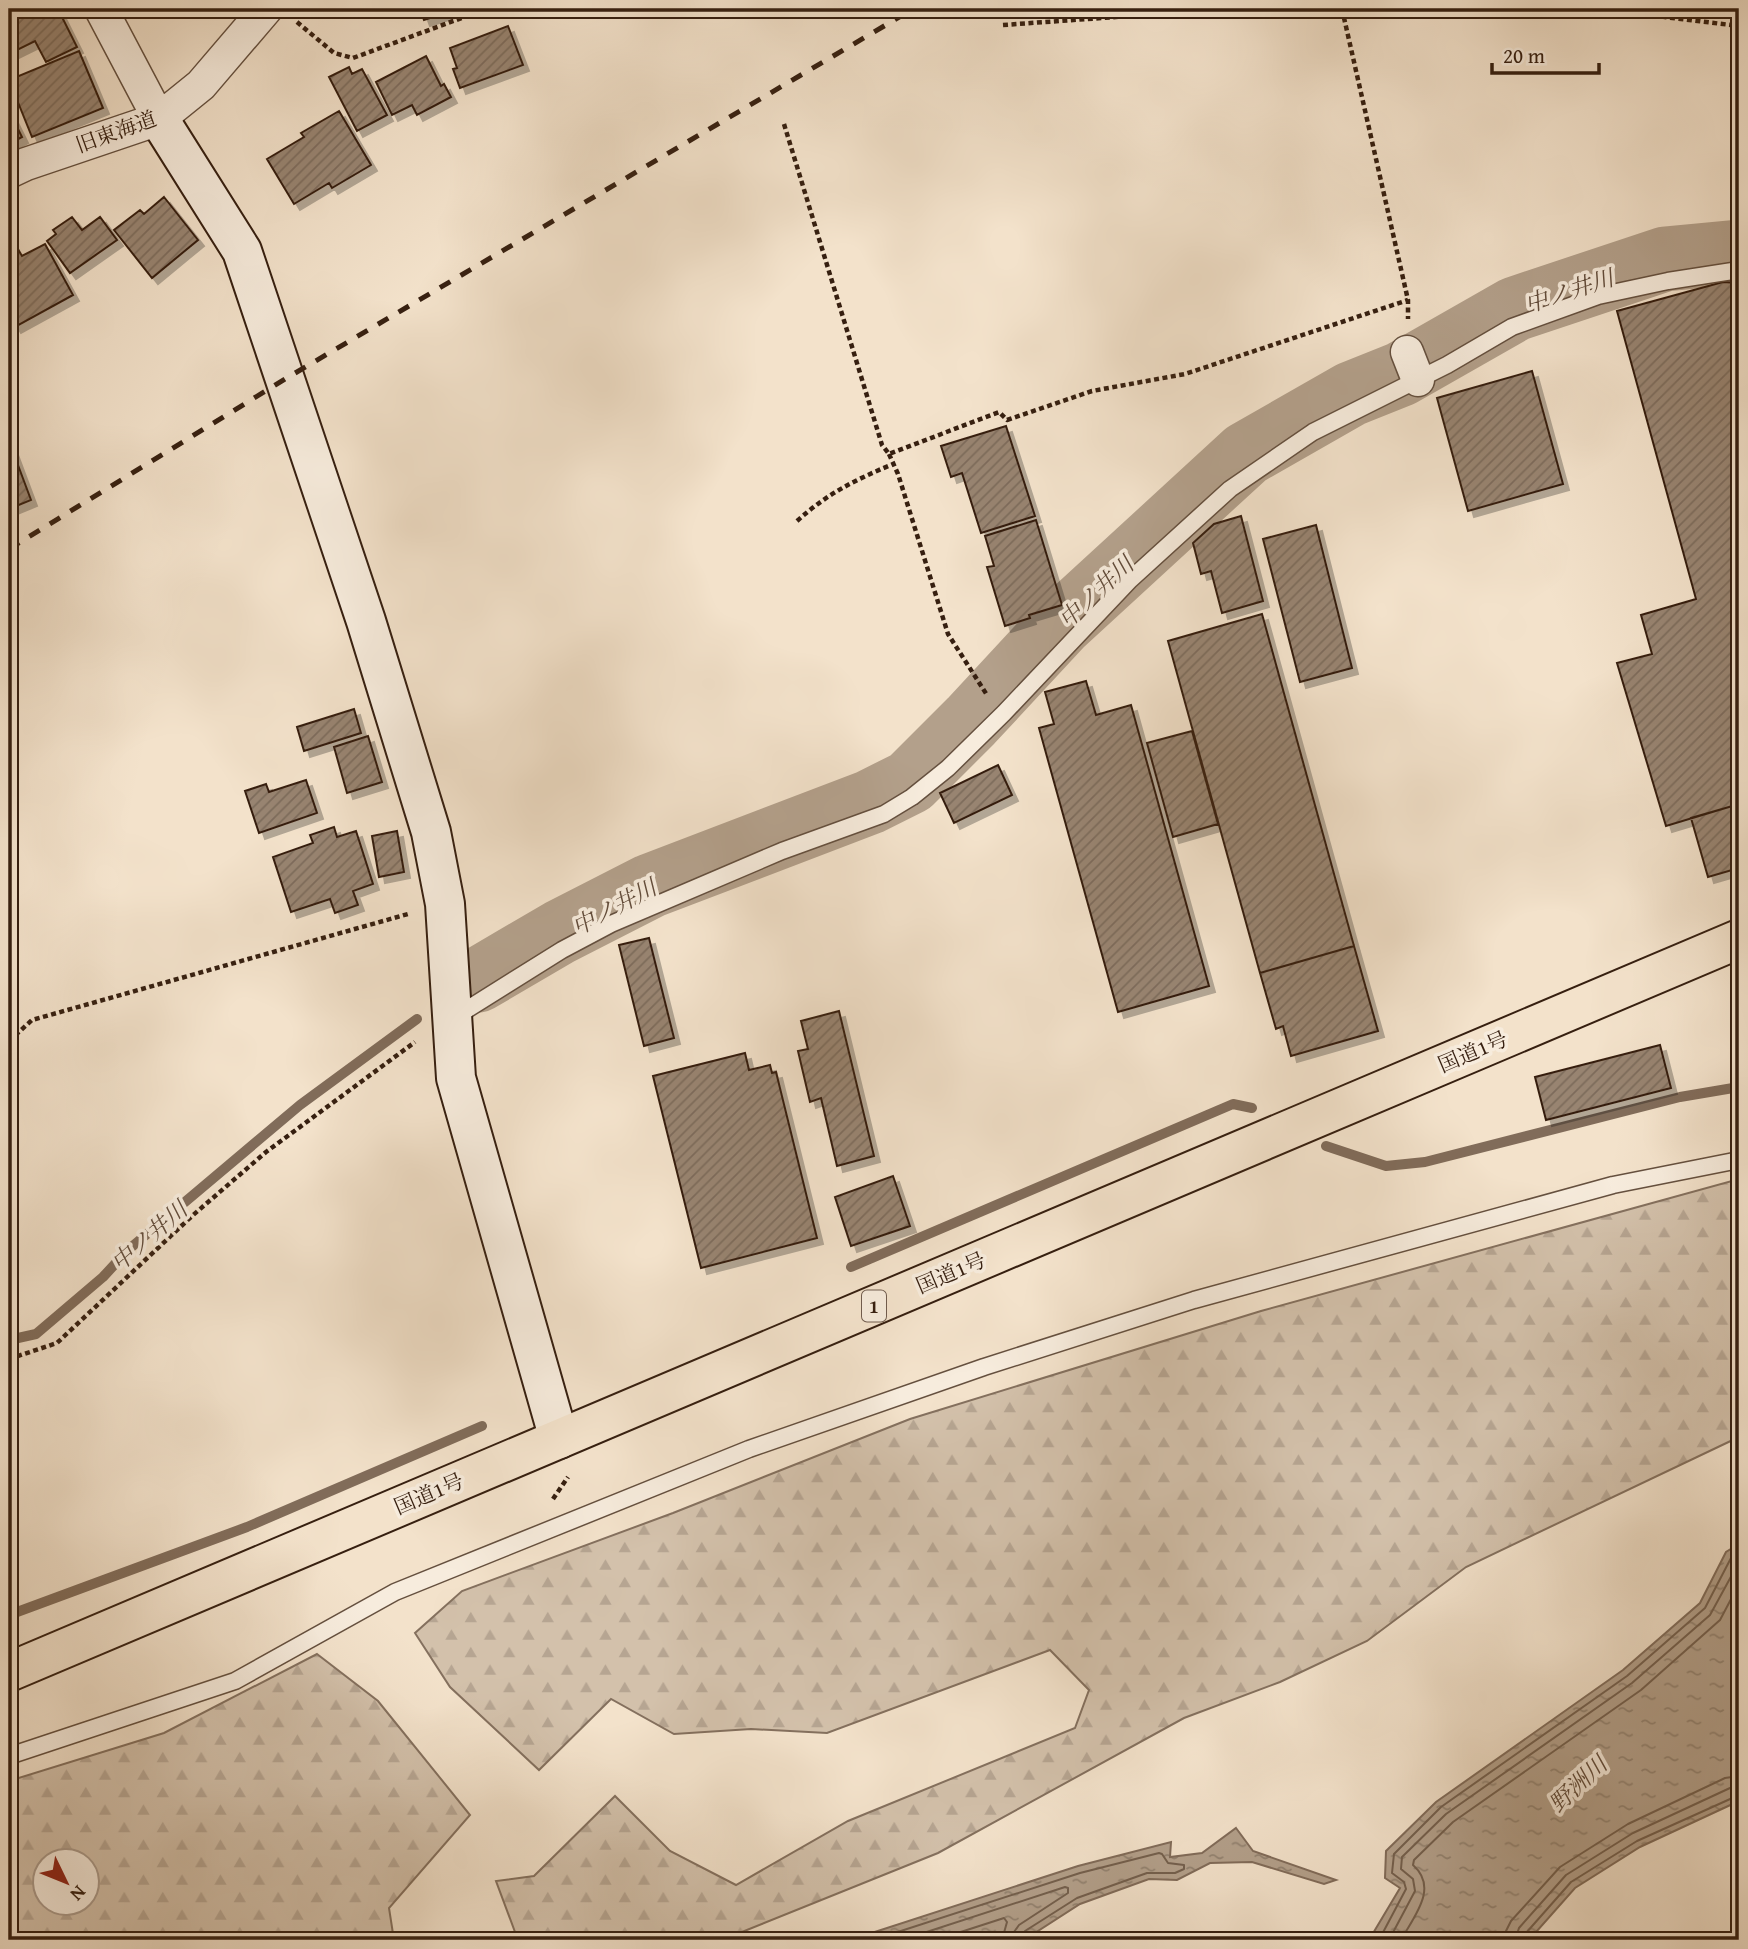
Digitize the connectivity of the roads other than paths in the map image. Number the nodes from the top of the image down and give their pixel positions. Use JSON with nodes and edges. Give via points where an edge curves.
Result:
{"nodes":[{"id":1,"x":101,"y":9,"type":"edge"},
{"id":2,"x":279,"y":13,"type":"edge"},
{"id":3,"x":159,"y":119,"type":"junction"},
{"id":4,"x":9,"y":172,"type":"edge"},
{"id":5,"x":1739,"y":270,"type":"edge"},
{"id":6,"x":1739,"y":939,"type":"edge"},
{"id":7,"x":451,"y":1019,"type":"junction"},
{"id":8,"x":1739,"y":1160,"type":"edge"},
{"id":9,"x":559,"y":1439,"type":"junction"},
{"id":10,"x":9,"y":1672,"type":"edge"},
{"id":11,"x":9,"y":1756,"type":"edge"}],
"edges":[{"from":1,"to":3,"type":"street"},
{"from":2,"to":3,"type":"street","name":"旧東海道"},
{"from":3,"to":4,"type":"street","name":"旧東海道"},
{"from":3,"to":7,"type":"street","via":[[242,251],[370,634],[431,832],[445,904]]},
{"from":5,"to":7,"type":"lane","via":[[1598,296],[1413,368],[1230,489],[1130,580],[948,768],[912,797],[884,814],[782,851],[611,924]]},
{"from":6,"to":9,"type":"highway","name":"国道1号","number":"1"},
{"from":7,"to":9,"type":"street","via":[[456,1078]]},
{"from":8,"to":11,"type":"lane","via":[[1613,1185],[1194,1300],[984,1367],[749,1449],[395,1592],[235,1681]]},
{"from":9,"to":10,"type":"highway","name":"国道1号","number":"1"}]}
